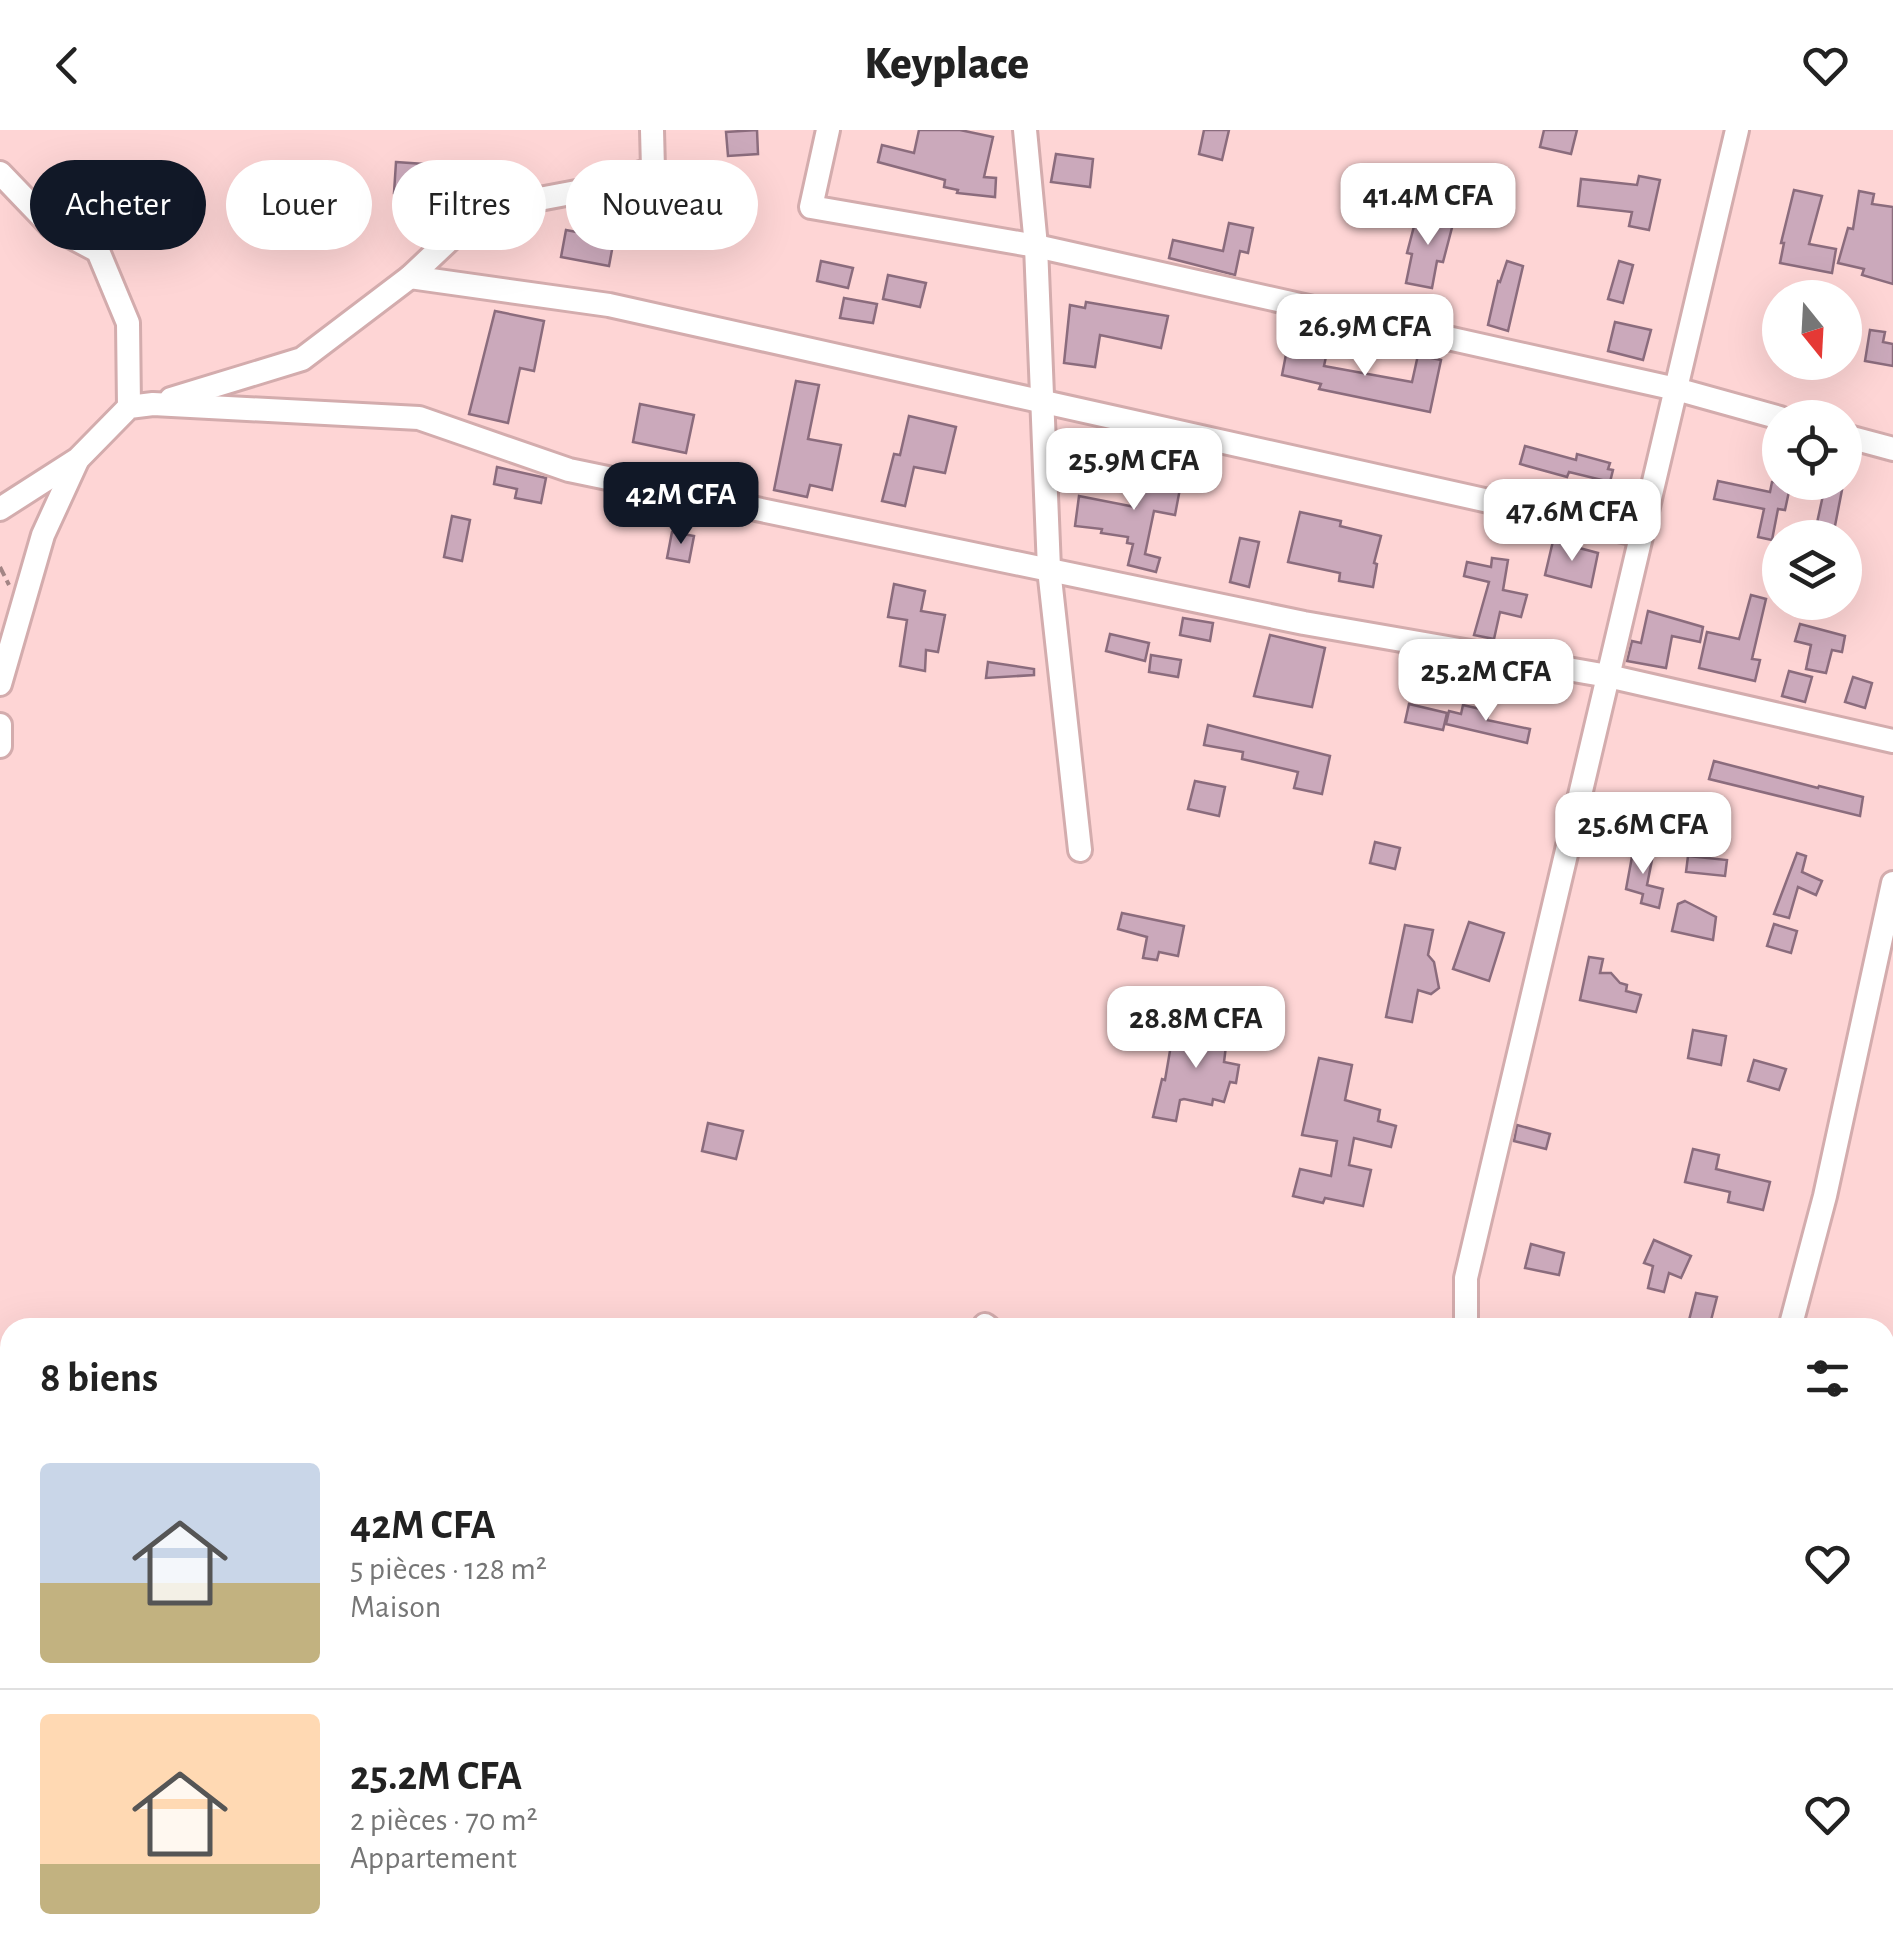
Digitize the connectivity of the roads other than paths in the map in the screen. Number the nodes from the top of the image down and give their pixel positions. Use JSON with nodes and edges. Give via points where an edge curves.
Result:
{"nodes":[{"id":1,"x":652,"y":130,"type":"edge"},
{"id":2,"x":828,"y":130,"type":"edge"},
{"id":3,"x":1025,"y":130,"type":"edge"},
{"id":4,"x":1737,"y":130,"type":"edge"},
{"id":5,"x":0,"y":173,"type":"edge"},
{"id":6,"x":1036,"y":246,"type":"junction"},
{"id":7,"x":410,"y":278,"type":"junction"},
{"id":8,"x":1676,"y":389,"type":"junction"},
{"id":9,"x":1042,"y":404,"type":"junction"},
{"id":10,"x":141,"y":406,"type":"junction"},
{"id":11,"x":1762,"y":413,"type":"edge"},
{"id":12,"x":1862,"y":441,"type":"edge"},
{"id":13,"x":1893,"y":449,"type":"edge"},
{"id":14,"x":78,"y":459,"type":"junction"},
{"id":15,"x":0,"y":510,"type":"edge"},
{"id":16,"x":1642,"y":536,"type":"junction"},
{"id":17,"x":1049,"y":569,"type":"junction"},
{"id":18,"x":1608,"y":676,"type":"junction"},
{"id":19,"x":0,"y":684,"type":"edge"},
{"id":20,"x":0,"y":725,"type":"edge"},
{"id":21,"x":1893,"y":741,"type":"edge"},
{"id":22,"x":0,"y":746,"type":"edge"},
{"id":23,"x":1080,"y":850,"type":"dead end"},
{"id":24,"x":1893,"y":883,"type":"edge"},
{"id":25,"x":1466,"y":1318,"type":"edge"},
{"id":26,"x":1793,"y":1318,"type":"edge"}],
"edges":[{"from":1,"to":7,"type":"street","via":[[653,169],[481,210]]},
{"from":2,"to":6,"type":"street","via":[[811,207]]},
{"from":3,"to":6,"type":"street"},
{"from":4,"to":8,"type":"street"},
{"from":5,"to":10,"type":"street","via":[[50,226],[98,251],[128,323]]},
{"from":6,"to":8,"type":"street"},
{"from":6,"to":9,"type":"street"},
{"from":7,"to":9,"type":"street","via":[[609,305]]},
{"from":7,"to":10,"type":"street","via":[[302,359]]},
{"from":8,"to":11,"type":"street"},
{"from":8,"to":16,"type":"street"},
{"from":9,"to":16,"type":"street"},
{"from":9,"to":17,"type":"street"},
{"from":10,"to":14,"type":"street"},
{"from":10,"to":17,"type":"street","via":[[419,418],[568,470]]},
{"from":12,"to":13,"type":"street"},
{"from":14,"to":15,"type":"street"},
{"from":14,"to":19,"type":"street","via":[[44,536]]},
{"from":16,"to":18,"type":"street"},
{"from":17,"to":18,"type":"street","via":[[1304,623]]},
{"from":17,"to":23,"type":"street"},
{"from":18,"to":21,"type":"street"},
{"from":18,"to":25,"type":"street","via":[[1466,1278]]},
{"from":20,"to":22,"type":"street"},
{"from":24,"to":26,"type":"street"}]}
